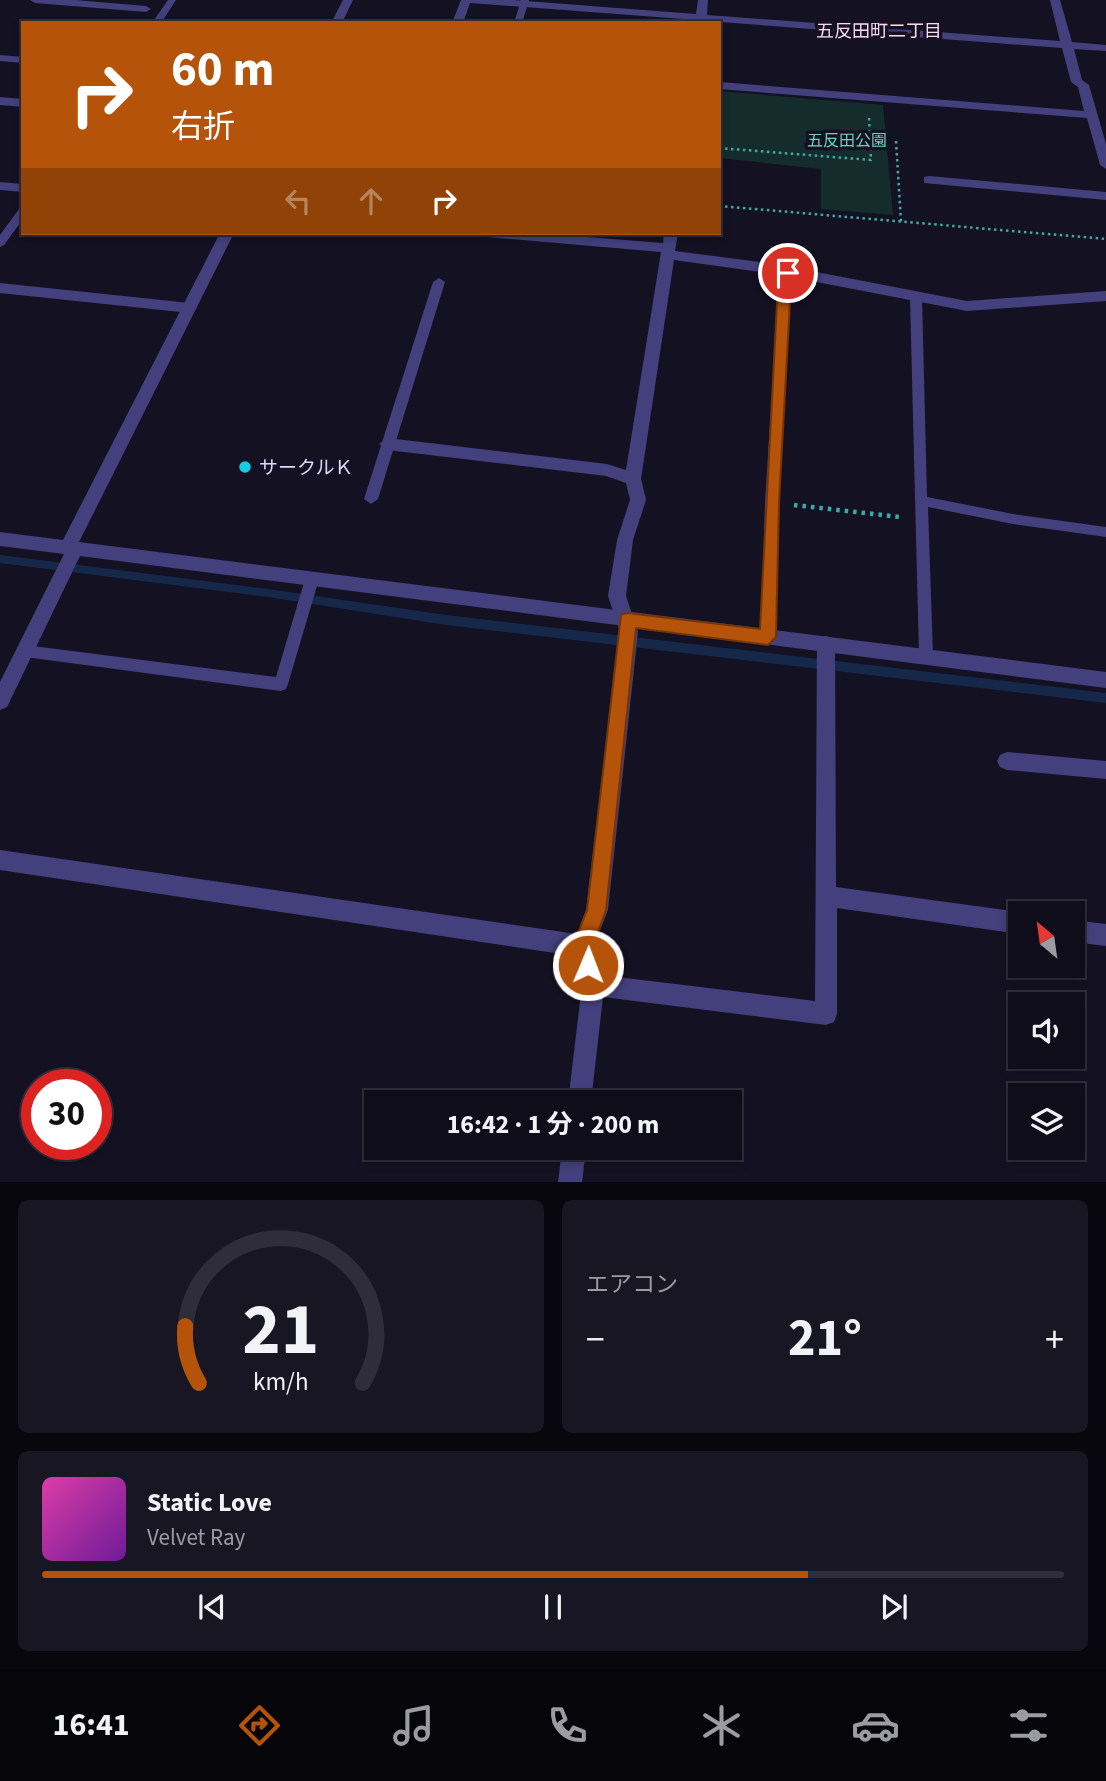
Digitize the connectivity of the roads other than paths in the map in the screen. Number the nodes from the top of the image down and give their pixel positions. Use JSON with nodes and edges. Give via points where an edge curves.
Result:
{"nodes":[{"id":1,"x":35,"y":0,"type":"edge"},
{"id":2,"x":172,"y":0,"type":"edge"},
{"id":3,"x":348,"y":0,"type":"edge"},
{"id":4,"x":468,"y":0,"type":"edge"},
{"id":5,"x":703,"y":0,"type":"edge"},
{"id":6,"x":1055,"y":0,"type":"edge"},
{"id":7,"x":524,"y":2,"type":"edge"},
{"id":8,"x":146,"y":9,"type":"dead end"},
{"id":9,"x":701,"y":20,"type":"edge"},
{"id":10,"x":157,"y":21,"type":"edge"},
{"id":11,"x":337,"y":21,"type":"edge"},
{"id":12,"x":458,"y":21,"type":"edge"},
{"id":13,"x":519,"y":21,"type":"edge"},
{"id":14,"x":721,"y":21,"type":"edge"},
{"id":15,"x":1067,"y":45,"type":"junction"},
{"id":16,"x":1106,"y":48,"type":"edge"},
{"id":17,"x":0,"y":58,"type":"edge"},
{"id":18,"x":21,"y":61,"type":"edge"},
{"id":19,"x":721,"y":85,"type":"edge"},
{"id":20,"x":0,"y":101,"type":"edge"},
{"id":21,"x":21,"y":103,"type":"edge"},
{"id":22,"x":1091,"y":112,"type":"junction"},
{"id":23,"x":1106,"y":114,"type":"edge"},
{"id":24,"x":1105,"y":158,"type":"edge"},
{"id":25,"x":929,"y":180,"type":"dead end"},
{"id":26,"x":0,"y":186,"type":"edge"},
{"id":27,"x":21,"y":188,"type":"edge"},
{"id":28,"x":1106,"y":196,"type":"edge"},
{"id":29,"x":21,"y":214,"type":"edge"},
{"id":30,"x":227,"y":235,"type":"edge"},
{"id":31,"x":524,"y":235,"type":"edge"},
{"id":32,"x":0,"y":243,"type":"edge"},
{"id":33,"x":670,"y":245,"type":"edge"},
{"id":34,"x":788,"y":273,"type":"junction"},
{"id":35,"x":439,"y":282,"type":"dead end"},
{"id":36,"x":0,"y":288,"type":"edge"},
{"id":37,"x":1106,"y":296,"type":"edge"},
{"id":38,"x":916,"y":297,"type":"junction"},
{"id":39,"x":190,"y":308,"type":"junction"},
{"id":40,"x":387,"y":444,"type":"junction"},
{"id":41,"x":634,"y":479,"type":"junction"},
{"id":42,"x":371,"y":499,"type":"dead end"},
{"id":43,"x":922,"y":501,"type":"junction"},
{"id":44,"x":1106,"y":532,"type":"edge"},
{"id":45,"x":0,"y":539,"type":"edge"},
{"id":46,"x":72,"y":552,"type":"junction"},
{"id":47,"x":310,"y":584,"type":"junction"},
{"id":48,"x":627,"y":634,"type":"junction"},
{"id":49,"x":768,"y":637,"type":"junction"},
{"id":50,"x":827,"y":648,"type":"junction"},
{"id":51,"x":25,"y":651,"type":"junction"},
{"id":52,"x":926,"y":656,"type":"junction"},
{"id":53,"x":1106,"y":680,"type":"edge"},
{"id":54,"x":0,"y":701,"type":"edge"},
{"id":55,"x":1007,"y":761,"type":"dead end"},
{"id":56,"x":1106,"y":770,"type":"edge"},
{"id":57,"x":0,"y":860,"type":"edge"},
{"id":58,"x":828,"y":896,"type":"junction"},
{"id":59,"x":1008,"y":921,"type":"edge"},
{"id":60,"x":1085,"y":932,"type":"edge"},
{"id":61,"x":1106,"y":935,"type":"edge"},
{"id":62,"x":583,"y":946,"type":"junction"},
{"id":63,"x":593,"y":985,"type":"junction"},
{"id":64,"x":580,"y":1090,"type":"edge"},
{"id":65,"x":573,"y":1160,"type":"edge"},
{"id":66,"x":570,"y":1182,"type":"edge"}],
"edges":[{"from":1,"to":8,"type":"street"},
{"from":2,"to":10,"type":"lane"},
{"from":3,"to":11,"type":"street"},
{"from":4,"to":7,"type":"street"},
{"from":4,"to":12,"type":"street"},
{"from":5,"to":9,"type":"street"},
{"from":6,"to":15,"type":"street"},
{"from":7,"to":9,"type":"street"},
{"from":7,"to":13,"type":"lane"},
{"from":14,"to":15,"type":"street"},
{"from":15,"to":16,"type":"street"},
{"from":15,"to":22,"type":"street"},
{"from":17,"to":18,"type":"street"},
{"from":19,"to":22,"type":"street"},
{"from":20,"to":21,"type":"street"},
{"from":22,"to":23,"type":"street"},
{"from":22,"to":24,"type":"street"},
{"from":25,"to":28,"type":"street"},
{"from":26,"to":27,"type":"street"},
{"from":29,"to":32,"type":"lane"},
{"from":30,"to":39,"type":"street"},
{"from":31,"to":33,"type":"street"},
{"from":33,"to":34,"type":"street"},
{"from":33,"to":41,"type":"street"},
{"from":34,"to":38,"type":"street"},
{"from":34,"to":49,"type":"lane"},
{"from":35,"to":40,"type":"lane"},
{"from":36,"to":39,"type":"street"},
{"from":37,"to":38,"type":"street","via":[[1001,306],[967,306]]},
{"from":38,"to":43,"type":"lane"},
{"from":39,"to":46,"type":"street"},
{"from":40,"to":41,"type":"street","via":[[607,470]]},
{"from":40,"to":42,"type":"lane"},
{"from":41,"to":48,"type":"street","via":[[638,500],[625,540],[617,596]]},
{"from":43,"to":44,"type":"lane"},
{"from":43,"to":52,"type":"lane"},
{"from":45,"to":46,"type":"street"},
{"from":46,"to":47,"type":"street"},
{"from":46,"to":51,"type":"street"},
{"from":47,"to":48,"type":"street"},
{"from":47,"to":51,"type":"lane","via":[[281,684]]},
{"from":48,"to":49,"type":"street"},
{"from":48,"to":62,"type":"street","via":[[597,910]]},
{"from":49,"to":50,"type":"street"},
{"from":50,"to":52,"type":"street"},
{"from":50,"to":58,"type":"street"},
{"from":51,"to":54,"type":"street"},
{"from":52,"to":53,"type":"street"},
{"from":55,"to":56,"type":"street"},
{"from":57,"to":62,"type":"street"},
{"from":58,"to":59,"type":"street"},
{"from":58,"to":63,"type":"street","via":[[825,1014]]},
{"from":60,"to":61,"type":"street"},
{"from":62,"to":63,"type":"street"},
{"from":63,"to":64,"type":"street"},
{"from":65,"to":66,"type":"street"}]}
